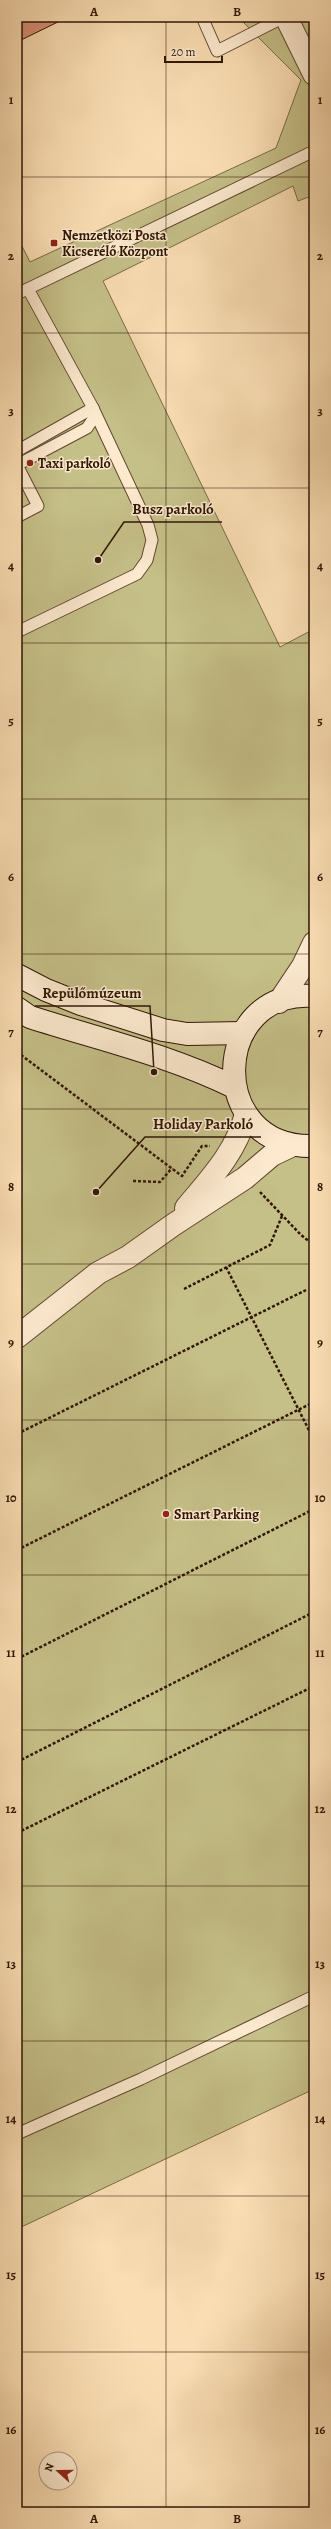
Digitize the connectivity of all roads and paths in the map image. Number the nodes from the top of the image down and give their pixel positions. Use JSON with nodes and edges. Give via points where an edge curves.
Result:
{"nodes":[{"id":1,"x":202,"y":17,"type":"edge"},
{"id":2,"x":285,"y":17,"type":"edge"},
{"id":3,"x":314,"y":74,"type":"edge"},
{"id":4,"x":314,"y":151,"type":"edge"},
{"id":5,"x":28,"y":289,"type":"junction"},
{"id":6,"x":17,"y":294,"type":"edge"},
{"id":7,"x":93,"y":408,"type":"junction"},
{"id":8,"x":17,"y":451,"type":"edge"},
{"id":9,"x":17,"y":465,"type":"edge"},
{"id":10,"x":17,"y":517,"type":"edge"},
{"id":11,"x":17,"y":632,"type":"edge"},
{"id":12,"x":314,"y":942,"type":"edge"},
{"id":13,"x":17,"y":975,"type":"edge"},
{"id":14,"x":314,"y":996,"type":"edge"},
{"id":15,"x":278,"y":1002,"type":"junction"},
{"id":16,"x":17,"y":1008,"type":"edge"},
{"id":17,"x":243,"y":1033,"type":"junction"},
{"id":18,"x":17,"y":1052,"type":"edge"},
{"id":19,"x":234,"y":1086,"type":"junction"},
{"id":20,"x":246,"y":1114,"type":"junction"},
{"id":21,"x":309,"y":1146,"type":"edge"},
{"id":22,"x":194,"y":1159,"type":"dead end"},
{"id":23,"x":172,"y":1168,"type":"junction"},
{"id":24,"x":133,"y":1181,"type":"dead end"},
{"id":25,"x":282,"y":1216,"type":"dead end"},
{"id":26,"x":173,"y":1225,"type":"junction"},
{"id":27,"x":226,"y":1267,"type":"junction"},
{"id":28,"x":184,"y":1289,"type":"dead end"},
{"id":29,"x":306,"y":1290,"type":"dead end"},
{"id":30,"x":251,"y":1317,"type":"junction"},
{"id":31,"x":17,"y":1337,"type":"edge"},
{"id":32,"x":314,"y":1402,"type":"edge"},
{"id":33,"x":298,"y":1409,"type":"junction"},
{"id":34,"x":17,"y":1434,"type":"edge"},
{"id":35,"x":314,"y":1440,"type":"edge"},
{"id":36,"x":314,"y":1509,"type":"edge"},
{"id":37,"x":17,"y":1550,"type":"edge"},
{"id":38,"x":314,"y":1612,"type":"edge"},
{"id":39,"x":17,"y":1659,"type":"edge"},
{"id":40,"x":314,"y":1686,"type":"edge"},
{"id":41,"x":17,"y":1762,"type":"edge"},
{"id":42,"x":17,"y":1833,"type":"edge"},
{"id":43,"x":314,"y":1996,"type":"edge"},
{"id":44,"x":17,"y":2134,"type":"edge"}],
"edges":[{"from":1,"to":2,"type":"lane","via":[[217,51]]},
{"from":2,"to":3,"type":"street"},
{"from":4,"to":5,"type":"lane"},
{"from":5,"to":6,"type":"lane"},
{"from":5,"to":7,"type":"lane"},
{"from":7,"to":8,"type":"lane"},
{"from":7,"to":9,"type":"lane","via":[[93,419],[86,428]]},
{"from":7,"to":11,"type":"lane","via":[[148,525],[152,540],[147,560],[136,574]]},
{"from":9,"to":10,"type":"lane","via":[[38,506]]},
{"from":12,"to":15,"type":"street","via":[[303,966]]},
{"from":13,"to":17,"type":"street","via":[[74,1001],[163,1030],[187,1034]]},
{"from":14,"to":15,"type":"street","via":[[292,997]]},
{"from":15,"to":17,"type":"street","via":[[258,1014]]},
{"from":16,"to":19,"type":"street","via":[[30,1018],[154,1054],[207,1073]]},
{"from":17,"to":19,"type":"street","via":[[233,1064]]},
{"from":18,"to":23,"type":"path"},
{"from":19,"to":20,"type":"street"},
{"from":20,"to":21,"type":"street","via":[[267,1134]]},
{"from":20,"to":26,"type":"street","via":[[241,1131],[226,1160]]},
{"from":21,"to":26,"type":"street","via":[[272,1155],[245,1178]]},
{"from":22,"to":23,"type":"path","via":[[182,1176]]},
{"from":23,"to":24,"type":"path","via":[[160,1182]]},
{"from":25,"to":27,"type":"path","via":[[270,1245]]},
{"from":26,"to":31,"type":"street","via":[[128,1257],[98,1273]]},
{"from":27,"to":28,"type":"path"},
{"from":27,"to":30,"type":"path"},
{"from":29,"to":30,"type":"path"},
{"from":30,"to":33,"type":"path"},
{"from":30,"to":34,"type":"path"},
{"from":32,"to":33,"type":"path"},
{"from":33,"to":35,"type":"path"},
{"from":33,"to":37,"type":"path"},
{"from":36,"to":39,"type":"path"},
{"from":38,"to":41,"type":"path"},
{"from":40,"to":42,"type":"path"},
{"from":43,"to":44,"type":"lane","via":[[141,2079]]}]}
